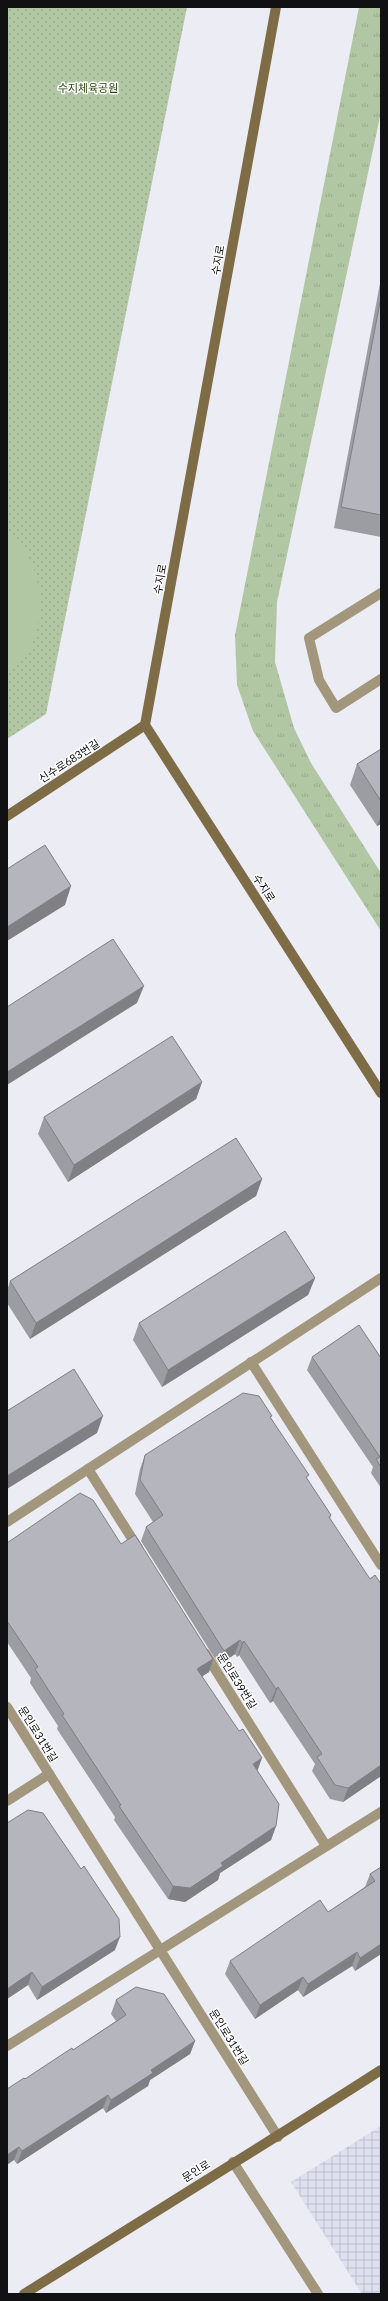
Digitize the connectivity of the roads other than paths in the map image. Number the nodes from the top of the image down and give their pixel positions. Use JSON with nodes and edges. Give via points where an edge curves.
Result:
{"nodes":[{"id":1,"x":276,"y":7,"type":"edge"},
{"id":2,"x":381,"y":593,"type":"edge"},
{"id":3,"x":381,"y":679,"type":"edge"},
{"id":4,"x":145,"y":725,"type":"junction"},
{"id":5,"x":7,"y":816,"type":"edge"},
{"id":6,"x":381,"y":1093,"type":"edge"},
{"id":7,"x":381,"y":1278,"type":"edge"},
{"id":8,"x":251,"y":1362,"type":"junction"},
{"id":9,"x":88,"y":1469,"type":"junction"},
{"id":10,"x":7,"y":1522,"type":"edge"},
{"id":11,"x":144,"y":1556,"type":"edge"},
{"id":12,"x":381,"y":1565,"type":"edge"},
{"id":13,"x":199,"y":1644,"type":"edge"},
{"id":14,"x":7,"y":1707,"type":"edge"},
{"id":15,"x":49,"y":1774,"type":"junction"},
{"id":16,"x":7,"y":1801,"type":"edge"},
{"id":17,"x":381,"y":1812,"type":"edge"},
{"id":18,"x":326,"y":1846,"type":"junction"},
{"id":19,"x":160,"y":1950,"type":"junction"},
{"id":20,"x":7,"y":2046,"type":"edge"},
{"id":21,"x":381,"y":2070,"type":"edge"},
{"id":22,"x":278,"y":2137,"type":"junction"},
{"id":23,"x":233,"y":2162,"type":"junction"},
{"id":24,"x":24,"y":2294,"type":"edge"},
{"id":25,"x":318,"y":2294,"type":"edge"}],
"edges":[{"from":1,"to":4,"type":"main road","name":"수지로"},
{"from":2,"to":3,"type":"street","via":[[309,638],[320,680],[336,708]]},
{"from":4,"to":5,"type":"main road","name":"신수로683번길"},
{"from":4,"to":6,"type":"main road","name":"수지로"},
{"from":7,"to":8,"type":"street"},
{"from":8,"to":9,"type":"street"},
{"from":8,"to":12,"type":"street"},
{"from":9,"to":10,"type":"street"},
{"from":9,"to":11,"type":"street"},
{"from":13,"to":18,"type":"street","name":"문인로39번길"},
{"from":14,"to":15,"type":"street","name":"문인로31번길"},
{"from":15,"to":16,"type":"street","name":"문인로31번길"},
{"from":15,"to":19,"type":"street","name":"문인로31번길"},
{"from":17,"to":18,"type":"street"},
{"from":18,"to":19,"type":"street"},
{"from":19,"to":20,"type":"street"},
{"from":19,"to":22,"type":"street","name":"문인로31번길"},
{"from":21,"to":22,"type":"main road","name":"문인로"},
{"from":22,"to":23,"type":"main road","name":"문인로"},
{"from":23,"to":24,"type":"main road","name":"문인로"},
{"from":23,"to":25,"type":"street"}]}
